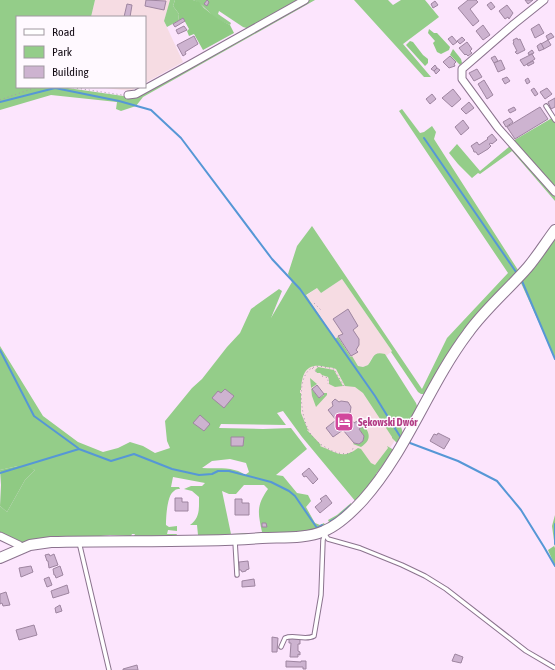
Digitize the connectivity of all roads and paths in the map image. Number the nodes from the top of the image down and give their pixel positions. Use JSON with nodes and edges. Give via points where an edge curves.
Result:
{"nodes":[{"id":1,"x":305,"y":0,"type":"edge"},
{"id":2,"x":544,"y":0,"type":"edge"},
{"id":3,"x":34,"y":88,"type":"edge"},
{"id":4,"x":75,"y":88,"type":"edge"},
{"id":5,"x":128,"y":95,"type":"joint"},
{"id":6,"x":0,"y":100,"type":"edge"},
{"id":7,"x":546,"y":106,"type":"dead end"},
{"id":8,"x":555,"y":120,"type":"edge"},
{"id":9,"x":555,"y":192,"type":"edge"},
{"id":10,"x":555,"y":230,"type":"edge"},
{"id":11,"x":314,"y":303,"type":"dead end"},
{"id":12,"x":322,"y":311,"type":"dead end"},
{"id":13,"x":311,"y":368,"type":"junction"},
{"id":14,"x":317,"y":374,"type":"dead end"},
{"id":15,"x":322,"y":376,"type":"dead end"},
{"id":16,"x":328,"y":384,"type":"dead end"},
{"id":17,"x":344,"y":386,"type":"dead end"},
{"id":18,"x":354,"y":446,"type":"dead end"},
{"id":19,"x":324,"y":532,"type":"junction"},
{"id":20,"x":0,"y":536,"type":"edge"},
{"id":21,"x":235,"y":540,"type":"junction"},
{"id":22,"x":78,"y":541,"type":"junction"},
{"id":23,"x":22,"y":548,"type":"junction"},
{"id":24,"x":0,"y":558,"type":"edge"},
{"id":25,"x":237,"y":575,"type":"dead end"},
{"id":26,"x":281,"y":647,"type":"dead end"},
{"id":27,"x":555,"y":668,"type":"edge"},
{"id":28,"x":109,"y":670,"type":"edge"}],
"edges":[{"from":1,"to":5,"type":"street","via":[[136,94]]},
{"from":2,"to":9,"type":"street","via":[[462,69],[461,74],[462,79],[498,128]]},
{"from":3,"to":6,"type":"path"},
{"from":4,"to":5,"type":"path"},
{"from":7,"to":8,"type":"lane"},
{"from":10,"to":19,"type":"street","via":[[528,267],[461,342],[400,450],[374,488],[353,511]]},
{"from":11,"to":12,"type":"path"},
{"from":13,"to":14,"type":"path"},
{"from":13,"to":17,"type":"path","via":[[319,366],[334,369]]},
{"from":13,"to":18,"type":"path","via":[[307,371],[302,389],[303,412],[311,435],[333,451],[349,453]]},
{"from":15,"to":16,"type":"path","via":[[328,378]]},
{"from":19,"to":21,"type":"street"},
{"from":19,"to":26,"type":"lane","via":[[321,594],[314,636],[289,636],[284,638]]},
{"from":19,"to":27,"type":"lane","via":[[328,539],[360,548],[425,576],[446,589],[526,651]]},
{"from":20,"to":23,"type":"street"},
{"from":21,"to":22,"type":"street"},
{"from":21,"to":25,"type":"lane"},
{"from":22,"to":23,"type":"street","via":[[51,542]]},
{"from":22,"to":28,"type":"lane"},
{"from":23,"to":24,"type":"street"}]}
